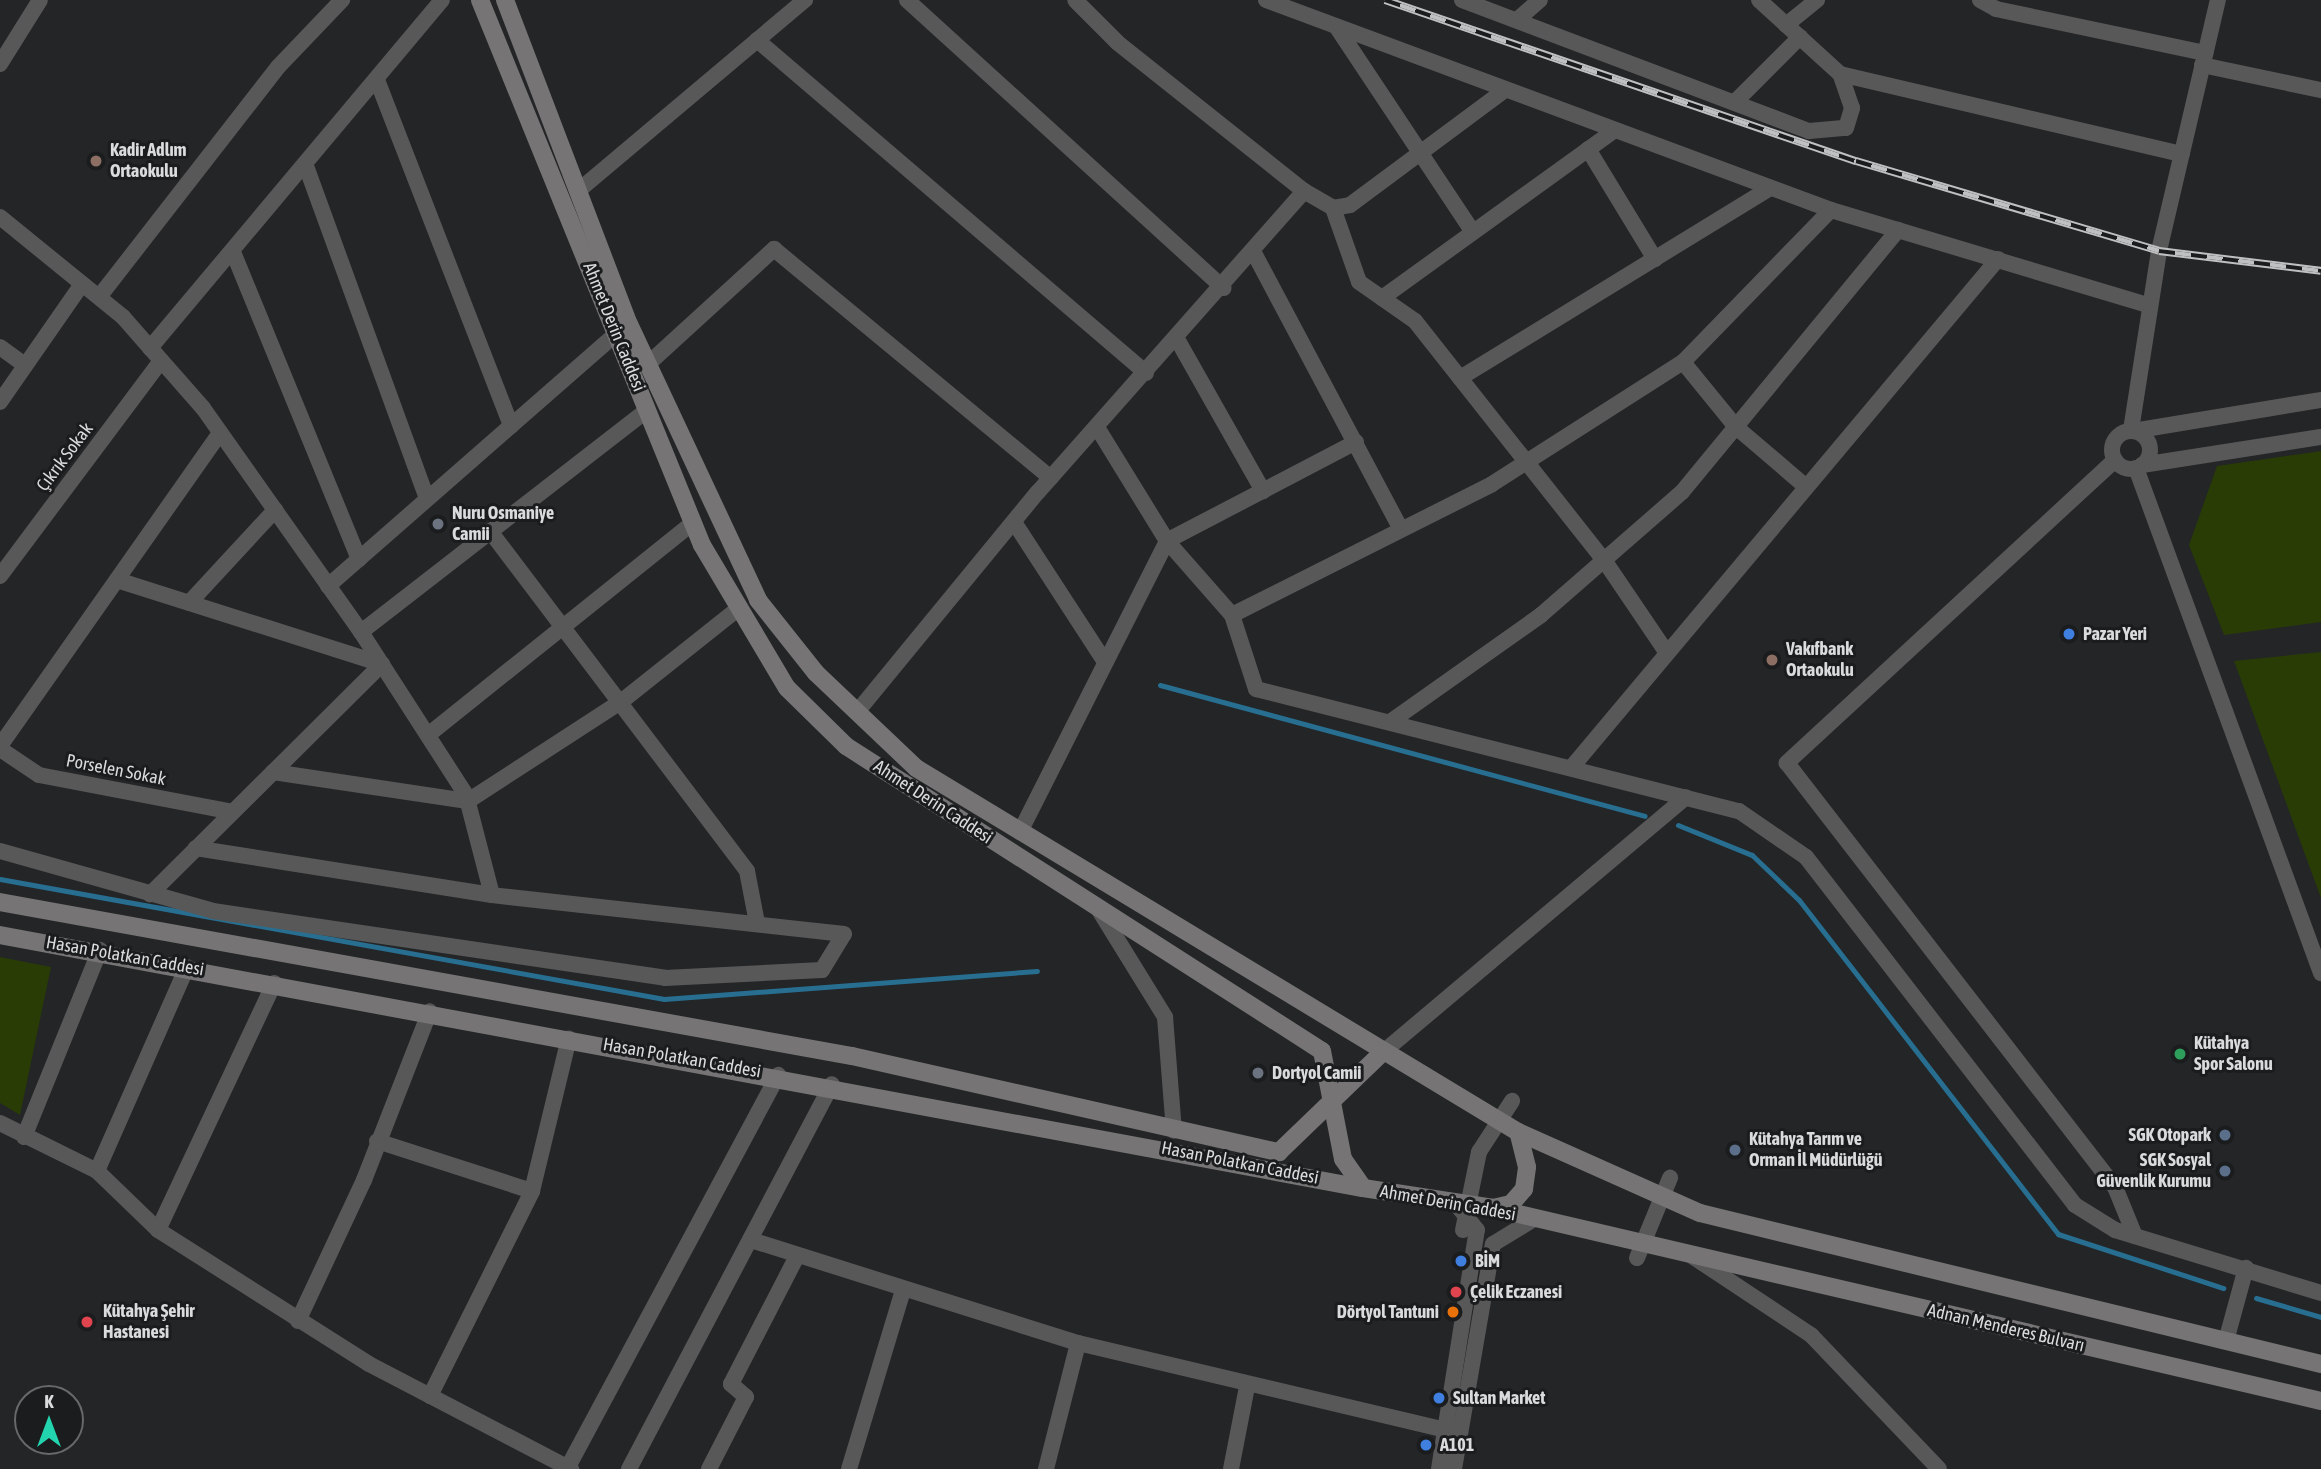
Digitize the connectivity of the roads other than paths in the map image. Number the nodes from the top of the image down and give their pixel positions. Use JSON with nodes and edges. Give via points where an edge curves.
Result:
{"nodes":[{"id":1,"x":40,"y":0,"type":"edge"},
{"id":2,"x":342,"y":0,"type":"edge"},
{"id":3,"x":442,"y":0,"type":"edge"},
{"id":4,"x":481,"y":0,"type":"edge"},
{"id":5,"x":505,"y":0,"type":"edge"},
{"id":6,"x":805,"y":0,"type":"edge"},
{"id":7,"x":907,"y":0,"type":"edge"},
{"id":8,"x":1075,"y":0,"type":"edge"},
{"id":9,"x":1266,"y":0,"type":"edge"},
{"id":10,"x":1462,"y":0,"type":"edge"},
{"id":11,"x":1540,"y":0,"type":"edge"},
{"id":12,"x":1759,"y":0,"type":"edge"},
{"id":13,"x":1817,"y":0,"type":"edge"},
{"id":14,"x":1980,"y":0,"type":"edge"},
{"id":15,"x":2218,"y":0,"type":"edge"},
{"id":16,"x":1518,"y":19,"type":"junction"},
{"id":17,"x":1786,"y":25,"type":"junction"},
{"id":18,"x":1336,"y":26,"type":"junction"},
{"id":19,"x":1800,"y":37,"type":"junction"},
{"id":20,"x":757,"y":40,"type":"junction"},
{"id":21,"x":2204,"y":59,"type":"junction"},
{"id":22,"x":0,"y":64,"type":"edge"},
{"id":23,"x":1840,"y":74,"type":"junction"},
{"id":24,"x":377,"y":80,"type":"junction"},
{"id":25,"x":1506,"y":89,"type":"junction"},
{"id":26,"x":2321,"y":90,"type":"edge"},
{"id":27,"x":1735,"y":102,"type":"junction"},
{"id":28,"x":1615,"y":130,"type":"junction"},
{"id":29,"x":1588,"y":149,"type":"junction"},
{"id":30,"x":1423,"y":154,"type":"junction"},
{"id":31,"x":2182,"y":154,"type":"junction"},
{"id":32,"x":306,"y":166,"type":"junction"},
{"id":33,"x":1770,"y":188,"type":"junction"},
{"id":34,"x":578,"y":191,"type":"junction"},
{"id":35,"x":1304,"y":191,"type":"junction"},
{"id":36,"x":1333,"y":208,"type":"junction"},
{"id":37,"x":1831,"y":210,"type":"junction"},
{"id":38,"x":0,"y":217,"type":"edge"},
{"id":39,"x":1898,"y":230,"type":"junction"},
{"id":40,"x":1473,"y":232,"type":"junction"},
{"id":41,"x":233,"y":252,"type":"junction"},
{"id":42,"x":1254,"y":253,"type":"junction"},
{"id":43,"x":1654,"y":259,"type":"junction"},
{"id":44,"x":1998,"y":259,"type":"junction"},
{"id":45,"x":82,"y":284,"type":"junction"},
{"id":46,"x":1223,"y":288,"type":"junction"},
{"id":47,"x":99,"y":297,"type":"junction"},
{"id":48,"x":1382,"y":298,"type":"junction"},
{"id":49,"x":2148,"y":305,"type":"junction"},
{"id":50,"x":616,"y":334,"type":"junction"},
{"id":51,"x":1177,"y":339,"type":"junction"},
{"id":52,"x":0,"y":347,"type":"edge"},
{"id":53,"x":150,"y":348,"type":"junction"},
{"id":54,"x":161,"y":361,"type":"junction"},
{"id":55,"x":1683,"y":362,"type":"junction"},
{"id":56,"x":648,"y":364,"type":"junction"},
{"id":57,"x":25,"y":365,"type":"junction"},
{"id":58,"x":1146,"y":373,"type":"junction"},
{"id":59,"x":1460,"y":378,"type":"junction"},
{"id":60,"x":2321,"y":400,"type":"edge"},
{"id":61,"x":0,"y":401,"type":"edge"},
{"id":62,"x":647,"y":410,"type":"junction"},
{"id":63,"x":511,"y":426,"type":"junction"},
{"id":64,"x":1736,"y":427,"type":"junction"},
{"id":65,"x":1097,"y":428,"type":"junction"},
{"id":66,"x":2132,"y":430,"type":"junction"},
{"id":67,"x":220,"y":433,"type":"junction"},
{"id":68,"x":2321,"y":437,"type":"edge"},
{"id":69,"x":1356,"y":442,"type":"junction"},
{"id":70,"x":2115,"y":460,"type":"junction"},
{"id":71,"x":1525,"y":461,"type":"junction"},
{"id":72,"x":2139,"y":467,"type":"junction"},
{"id":73,"x":1051,"y":478,"type":"junction"},
{"id":74,"x":1804,"y":485,"type":"junction"},
{"id":75,"x":1262,"y":491,"type":"junction"},
{"id":76,"x":428,"y":499,"type":"junction"},
{"id":77,"x":275,"y":510,"type":"junction"},
{"id":78,"x":1014,"y":522,"type":"junction"},
{"id":79,"x":693,"y":523,"type":"junction"},
{"id":80,"x":1401,"y":529,"type":"junction"},
{"id":81,"x":490,"y":531,"type":"junction"},
{"id":82,"x":1167,"y":541,"type":"junction"},
{"id":83,"x":359,"y":559,"type":"junction"},
{"id":84,"x":1604,"y":560,"type":"junction"},
{"id":85,"x":0,"y":576,"type":"edge"},
{"id":86,"x":117,"y":580,"type":"junction"},
{"id":87,"x":328,"y":586,"type":"junction"},
{"id":88,"x":188,"y":603,"type":"junction"},
{"id":89,"x":739,"y":608,"type":"junction"},
{"id":90,"x":1231,"y":615,"type":"junction"},
{"id":91,"x":562,"y":624,"type":"junction"},
{"id":92,"x":361,"y":632,"type":"junction"},
{"id":93,"x":1667,"y":653,"type":"junction"},
{"id":94,"x":1103,"y":659,"type":"junction"},
{"id":95,"x":382,"y":664,"type":"junction"},
{"id":96,"x":622,"y":701,"type":"junction"},
{"id":97,"x":857,"y":712,"type":"junction"},
{"id":98,"x":1390,"y":722,"type":"junction"},
{"id":99,"x":428,"y":735,"type":"junction"},
{"id":100,"x":0,"y":747,"type":"edge"},
{"id":101,"x":1572,"y":768,"type":"junction"},
{"id":102,"x":273,"y":772,"type":"junction"},
{"id":103,"x":1686,"y":797,"type":"junction"},
{"id":104,"x":468,"y":801,"type":"junction"},
{"id":105,"x":233,"y":812,"type":"junction"},
{"id":106,"x":1020,"y":832,"type":"junction"},
{"id":107,"x":196,"y":848,"type":"junction"},
{"id":108,"x":0,"y":851,"type":"edge"},
{"id":109,"x":150,"y":894,"type":"junction"},
{"id":110,"x":492,"y":895,"type":"junction"},
{"id":111,"x":0,"y":902,"type":"edge"},
{"id":112,"x":1098,"y":908,"type":"junction"},
{"id":113,"x":757,"y":923,"type":"junction"},
{"id":114,"x":0,"y":935,"type":"edge"},
{"id":115,"x":100,"y":950,"type":"junction"},
{"id":116,"x":187,"y":967,"type":"junction"},
{"id":117,"x":2321,"y":973,"type":"edge"},
{"id":118,"x":274,"y":983,"type":"junction"},
{"id":119,"x":430,"y":1011,"type":"junction"},
{"id":120,"x":569,"y":1038,"type":"junction"},
{"id":121,"x":1382,"y":1053,"type":"junction"},
{"id":122,"x":778,"y":1075,"type":"junction"},
{"id":123,"x":832,"y":1084,"type":"junction"},
{"id":124,"x":1512,"y":1101,"type":"dead end"},
{"id":125,"x":1334,"y":1103,"type":"junction"},
{"id":126,"x":1500,"y":1120,"type":"junction"},
{"id":127,"x":0,"y":1123,"type":"edge"},
{"id":128,"x":1174,"y":1131,"type":"junction"},
{"id":129,"x":1518,"y":1132,"type":"junction"},
{"id":130,"x":24,"y":1138,"type":"junction"},
{"id":131,"x":377,"y":1142,"type":"junction"},
{"id":132,"x":97,"y":1171,"type":"junction"},
{"id":133,"x":1670,"y":1178,"type":"dead end"},
{"id":134,"x":1363,"y":1188,"type":"junction"},
{"id":135,"x":532,"y":1191,"type":"junction"},
{"id":136,"x":1661,"y":1195,"type":"junction"},
{"id":137,"x":1493,"y":1208,"type":"junction"},
{"id":138,"x":1463,"y":1214,"type":"junction"},
{"id":139,"x":1534,"y":1219,"type":"junction"},
{"id":140,"x":158,"y":1230,"type":"junction"},
{"id":141,"x":2135,"y":1236,"type":"junction"},
{"id":142,"x":751,"y":1240,"type":"junction"},
{"id":143,"x":1639,"y":1251,"type":"junction"},
{"id":144,"x":1690,"y":1255,"type":"junction"},
{"id":145,"x":797,"y":1256,"type":"junction"},
{"id":146,"x":2246,"y":1268,"type":"junction"},
{"id":147,"x":902,"y":1293,"type":"junction"},
{"id":148,"x":2321,"y":1293,"type":"edge"},
{"id":149,"x":298,"y":1321,"type":"junction"},
{"id":150,"x":2226,"y":1341,"type":"junction"},
{"id":151,"x":1078,"y":1343,"type":"junction"},
{"id":152,"x":2321,"y":1364,"type":"edge"},
{"id":153,"x":1247,"y":1387,"type":"junction"},
{"id":154,"x":430,"y":1396,"type":"junction"},
{"id":155,"x":2321,"y":1401,"type":"edge"},
{"id":156,"x":1446,"y":1430,"type":"junction"},
{"id":157,"x":570,"y":1468,"type":"edge"},
{"id":158,"x":629,"y":1469,"type":"edge"},
{"id":159,"x":709,"y":1469,"type":"edge"},
{"id":160,"x":849,"y":1469,"type":"edge"},
{"id":161,"x":1046,"y":1469,"type":"edge"},
{"id":162,"x":1231,"y":1469,"type":"edge"},
{"id":163,"x":1439,"y":1469,"type":"edge"},
{"id":164,"x":1454,"y":1469,"type":"edge"},
{"id":165,"x":1939,"y":1469,"type":"edge"}],
"edges":[{"from":1,"to":22,"type":"street"},
{"from":2,"to":47,"type":"street","via":[[278,67]]},
{"from":3,"to":24,"type":"street"},
{"from":4,"to":50,"type":"main road","name":"Ahmet Derin Caddesi"},
{"from":5,"to":34,"type":"main road","name":"Ahmet Derin Caddesi"},
{"from":6,"to":20,"type":"street"},
{"from":7,"to":46,"type":"street"},
{"from":8,"to":35,"type":"street","via":[[1117,42]]},
{"from":9,"to":18,"type":"street"},
{"from":10,"to":16,"type":"street"},
{"from":11,"to":16,"type":"street"},
{"from":12,"to":17,"type":"street"},
{"from":13,"to":17,"type":"street"},
{"from":14,"to":21,"type":"street","via":[[1996,9]]},
{"from":15,"to":21,"type":"street"},
{"from":16,"to":27,"type":"street"},
{"from":17,"to":19,"type":"street"},
{"from":18,"to":25,"type":"street"},
{"from":18,"to":30,"type":"street"},
{"from":19,"to":23,"type":"street"},
{"from":19,"to":27,"type":"street"},
{"from":20,"to":34,"type":"street"},
{"from":20,"to":58,"type":"street"},
{"from":21,"to":26,"type":"street"},
{"from":21,"to":31,"type":"street"},
{"from":23,"to":27,"type":"street","via":[[1852,108],[1846,128],[1810,131]]},
{"from":23,"to":31,"type":"street"},
{"from":24,"to":32,"type":"street"},
{"from":24,"to":63,"type":"street"},
{"from":25,"to":28,"type":"street"},
{"from":25,"to":30,"type":"street"},
{"from":28,"to":29,"type":"street"},
{"from":28,"to":33,"type":"street"},
{"from":29,"to":40,"type":"street"},
{"from":29,"to":43,"type":"street"},
{"from":30,"to":36,"type":"street","via":[[1350,205]]},
{"from":30,"to":40,"type":"street"},
{"from":31,"to":49,"type":"street"},
{"from":32,"to":41,"type":"street"},
{"from":32,"to":76,"type":"street"},
{"from":33,"to":37,"type":"street"},
{"from":33,"to":43,"type":"street"},
{"from":34,"to":56,"type":"main road","name":"Ahmet Derin Caddesi"},
{"from":35,"to":36,"type":"street"},
{"from":35,"to":42,"type":"street"},
{"from":36,"to":48,"type":"street","via":[[1359,282]]},
{"from":37,"to":39,"type":"street"},
{"from":37,"to":55,"type":"street"},
{"from":38,"to":45,"type":"street"},
{"from":39,"to":44,"type":"street"},
{"from":39,"to":64,"type":"street"},
{"from":40,"to":48,"type":"street"},
{"from":41,"to":53,"type":"street"},
{"from":41,"to":83,"type":"street"},
{"from":42,"to":46,"type":"street"},
{"from":42,"to":69,"type":"street"},
{"from":43,"to":59,"type":"street"},
{"from":44,"to":49,"type":"street"},
{"from":44,"to":74,"type":"street"},
{"from":45,"to":47,"type":"street"},
{"from":45,"to":57,"type":"street"},
{"from":46,"to":51,"type":"street"},
{"from":47,"to":53,"type":"street"},
{"from":48,"to":59,"type":"street","via":[[1415,321]]},
{"from":49,"to":66,"type":"street"},
{"from":50,"to":62,"type":"main road","name":"Ahmet Derin Caddesi"},
{"from":50,"to":63,"type":"street"},
{"from":51,"to":58,"type":"street"},
{"from":51,"to":75,"type":"street"},
{"from":52,"to":57,"type":"street"},
{"from":53,"to":54,"type":"street"},
{"from":54,"to":67,"type":"street"},
{"from":54,"to":85,"type":"street","name":"Çıkrık Sokak"},
{"from":55,"to":64,"type":"street"},
{"from":55,"to":71,"type":"street"},
{"from":56,"to":73,"type":"street","via":[[774,249]]},
{"from":56,"to":97,"type":"main road","name":"Ahmet Derin Caddesi","via":[[758,600]]},
{"from":57,"to":61,"type":"street"},
{"from":58,"to":65,"type":"street"},
{"from":59,"to":71,"type":"street"},
{"from":60,"to":66,"type":"street"},
{"from":62,"to":79,"type":"main road","name":"Ahmet Derin Caddesi"},
{"from":62,"to":81,"type":"street"},
{"from":63,"to":76,"type":"street"},
{"from":64,"to":74,"type":"street"},
{"from":64,"to":84,"type":"street","via":[[1682,492]]},
{"from":65,"to":73,"type":"street"},
{"from":65,"to":82,"type":"street"},
{"from":66,"to":70,"type":"street","via":[[2116,438]]},
{"from":66,"to":72,"type":"street","via":[[2150,445]]},
{"from":67,"to":77,"type":"street"},
{"from":67,"to":86,"type":"street"},
{"from":68,"to":72,"type":"street"},
{"from":69,"to":75,"type":"street"},
{"from":69,"to":80,"type":"street"},
{"from":70,"to":72,"type":"street"},
{"from":70,"to":141,"type":"street","via":[[1787,763],[2115,1187]]},
{"from":71,"to":80,"type":"street"},
{"from":71,"to":84,"type":"street"},
{"from":72,"to":117,"type":"street"},
{"from":73,"to":78,"type":"street"},
{"from":74,"to":93,"type":"street"},
{"from":75,"to":82,"type":"street"},
{"from":76,"to":83,"type":"street"},
{"from":77,"to":87,"type":"street"},
{"from":77,"to":88,"type":"street"},
{"from":78,"to":94,"type":"street"},
{"from":78,"to":97,"type":"street"},
{"from":79,"to":89,"type":"main road","name":"Ahmet Derin Caddesi"},
{"from":79,"to":91,"type":"street"},
{"from":80,"to":90,"type":"street"},
{"from":81,"to":91,"type":"street"},
{"from":81,"to":92,"type":"street"},
{"from":82,"to":90,"type":"street"},
{"from":82,"to":94,"type":"street"},
{"from":83,"to":87,"type":"street"},
{"from":84,"to":93,"type":"street"},
{"from":84,"to":98,"type":"street","via":[[1541,615]]},
{"from":86,"to":88,"type":"street"},
{"from":86,"to":100,"type":"street"},
{"from":87,"to":92,"type":"street"},
{"from":88,"to":95,"type":"street"},
{"from":89,"to":96,"type":"street"},
{"from":89,"to":112,"type":"main road","name":"Ahmet Derin Caddesi","via":[[787,688],[846,746]]},
{"from":90,"to":98,"type":"street","via":[[1256,689]]},
{"from":91,"to":96,"type":"street"},
{"from":91,"to":99,"type":"street"},
{"from":92,"to":95,"type":"street"},
{"from":93,"to":101,"type":"street"},
{"from":94,"to":106,"type":"street"},
{"from":95,"to":99,"type":"street"},
{"from":95,"to":102,"type":"street"},
{"from":96,"to":104,"type":"street"},
{"from":96,"to":113,"type":"street","via":[[747,870]]},
{"from":97,"to":106,"type":"main road","name":"Ahmet Derin Caddesi","via":[[916,768]]},
{"from":98,"to":101,"type":"street"},
{"from":99,"to":104,"type":"street"},
{"from":100,"to":105,"type":"street","name":"Porselen Sokak","via":[[39,775]]},
{"from":101,"to":103,"type":"street"},
{"from":102,"to":104,"type":"street"},
{"from":102,"to":105,"type":"street"},
{"from":103,"to":121,"type":"street"},
{"from":103,"to":141,"type":"street","via":[[1739,811],[1806,857],[2075,1205]]},
{"from":104,"to":110,"type":"street"},
{"from":105,"to":107,"type":"street"},
{"from":106,"to":121,"type":"main road","name":"Ahmet Derin Caddesi"},
{"from":107,"to":109,"type":"street"},
{"from":107,"to":110,"type":"street"},
{"from":108,"to":109,"type":"street"},
{"from":109,"to":113,"type":"street","via":[[281,922],[665,978],[822,970],[844,934]]},
{"from":110,"to":113,"type":"street"},
{"from":111,"to":128,"type":"main road","name":"Hasan Polatkan Caddesi","via":[[852,1056]]},
{"from":112,"to":125,"type":"main road","name":"Ahmet Derin Caddesi","via":[[1322,1051]]},
{"from":112,"to":128,"type":"street","via":[[1165,1017]]},
{"from":114,"to":115,"type":"main road","name":"Hasan Polatkan Caddesi"},
{"from":115,"to":116,"type":"main road","name":"Hasan Polatkan Caddesi"},
{"from":115,"to":130,"type":"street"},
{"from":116,"to":118,"type":"main road","name":"Hasan Polatkan Caddesi"},
{"from":116,"to":132,"type":"street"},
{"from":118,"to":119,"type":"main road","name":"Hasan Polatkan Caddesi"},
{"from":118,"to":140,"type":"street"},
{"from":119,"to":120,"type":"main road","name":"Hasan Polatkan Caddesi"},
{"from":119,"to":131,"type":"street"},
{"from":120,"to":122,"type":"main road","name":"Hasan Polatkan Caddesi"},
{"from":120,"to":135,"type":"street"},
{"from":121,"to":125,"type":"main road"},
{"from":121,"to":126,"type":"main road","name":"Ahmet Derin Caddesi"},
{"from":122,"to":123,"type":"main road","name":"Hasan Polatkan Caddesi"},
{"from":122,"to":157,"type":"street"},
{"from":123,"to":134,"type":"main road","name":"Hasan Polatkan Caddesi"},
{"from":123,"to":142,"type":"street"},
{"from":124,"to":126,"type":"street"},
{"from":125,"to":128,"type":"main road","name":"Hasan Polatkan Caddesi","via":[[1279,1152]]},
{"from":125,"to":134,"type":"main road","name":"Ahmet Derin Caddesi","via":[[1343,1159]]},
{"from":126,"to":129,"type":"main road","name":"Ahmet Derin Caddesi"},
{"from":126,"to":138,"type":"street","via":[[1479,1152]]},
{"from":127,"to":130,"type":"street"},
{"from":129,"to":136,"type":"main road","name":"Ahmet Derin Caddesi"},
{"from":129,"to":137,"type":"main road","via":[[1527,1167],[1524,1189],[1511,1204]]},
{"from":130,"to":132,"type":"street"},
{"from":131,"to":135,"type":"street"},
{"from":131,"to":149,"type":"street"},
{"from":132,"to":140,"type":"street"},
{"from":133,"to":136,"type":"street"},
{"from":134,"to":138,"type":"main road","name":"Ahmet Derin Caddesi"},
{"from":135,"to":154,"type":"street"},
{"from":136,"to":143,"type":"street"},
{"from":136,"to":150,"type":"main road","name":"Ahmet Derin Caddesi","via":[[1700,1213]]},
{"from":137,"to":138,"type":"main road","name":"Ahmet Derin Caddesi"},
{"from":137,"to":139,"type":"main road","name":"Ahmet Derin Caddesi"},
{"from":138,"to":156,"type":"street","via":[[1477,1230],[1471,1298]]},
{"from":139,"to":143,"type":"main road","name":"Ahmet Derin Caddesi"},
{"from":139,"to":164,"type":"street","via":[[1493,1244]]},
{"from":140,"to":149,"type":"street"},
{"from":141,"to":146,"type":"street"},
{"from":142,"to":145,"type":"street"},
{"from":142,"to":158,"type":"street"},
{"from":143,"to":144,"type":"main road","name":"Ahmet Derin Caddesi"},
{"from":144,"to":155,"type":"main road","name":"Adnan Menderes Bulvarı"},
{"from":144,"to":165,"type":"street","via":[[1811,1335]]},
{"from":145,"to":147,"type":"street"},
{"from":145,"to":159,"type":"street","via":[[731,1384],[746,1397]]},
{"from":146,"to":148,"type":"street"},
{"from":146,"to":150,"type":"street"},
{"from":147,"to":151,"type":"street"},
{"from":147,"to":160,"type":"street"},
{"from":149,"to":154,"type":"street"},
{"from":150,"to":152,"type":"main road"},
{"from":151,"to":153,"type":"street"},
{"from":151,"to":161,"type":"street"},
{"from":153,"to":156,"type":"street"},
{"from":153,"to":162,"type":"street"},
{"from":154,"to":157,"type":"street"},
{"from":156,"to":163,"type":"street"}]}
